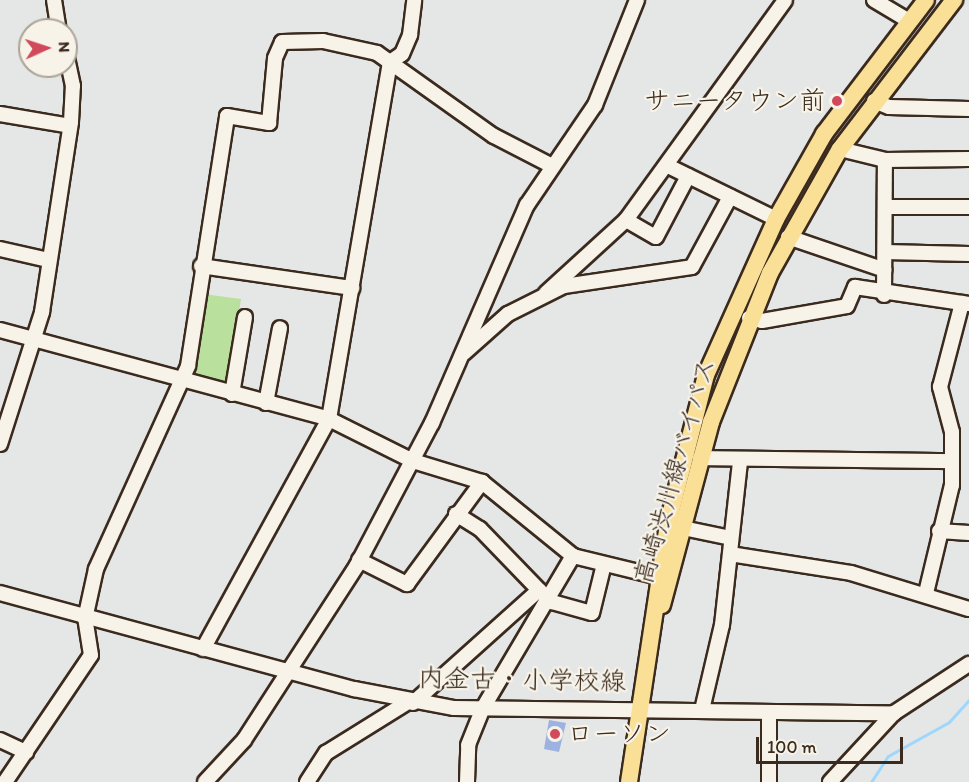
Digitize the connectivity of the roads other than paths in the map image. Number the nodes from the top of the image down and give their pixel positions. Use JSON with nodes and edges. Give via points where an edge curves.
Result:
{"nodes":[{"id":1,"x":54,"y":0,"type":"edge"},
{"id":2,"x":414,"y":0,"type":"edge"},
{"id":3,"x":637,"y":0,"type":"edge"},
{"id":4,"x":785,"y":0,"type":"edge"},
{"id":5,"x":874,"y":0,"type":"edge"},
{"id":6,"x":926,"y":0,"type":"edge"},
{"id":7,"x":954,"y":0,"type":"edge"},
{"id":8,"x":57,"y":18,"type":"edge"},
{"id":9,"x":909,"y":21,"type":"junction"},
{"id":10,"x":390,"y":62,"type":"junction"},
{"id":11,"x":71,"y":78,"type":"edge"},
{"id":12,"x":874,"y":101,"type":"junction"},
{"id":13,"x":969,"y":109,"type":"edge"},
{"id":14,"x":0,"y":114,"type":"edge"},
{"id":15,"x":70,"y":126,"type":"junction"},
{"id":16,"x":840,"y":149,"type":"junction"},
{"id":17,"x":969,"y":159,"type":"edge"},
{"id":18,"x":885,"y":160,"type":"junction"},
{"id":19,"x":552,"y":166,"type":"junction"},
{"id":20,"x":668,"y":166,"type":"junction"},
{"id":21,"x":688,"y":176,"type":"junction"},
{"id":22,"x":730,"y":197,"type":"junction"},
{"id":23,"x":885,"y":207,"type":"junction"},
{"id":24,"x":969,"y":207,"type":"edge"},
{"id":25,"x":776,"y":219,"type":"junction"},
{"id":26,"x":626,"y":220,"type":"junction"},
{"id":27,"x":788,"y":237,"type":"junction"},
{"id":28,"x":0,"y":249,"type":"edge"},
{"id":29,"x":885,"y":252,"type":"junction"},
{"id":30,"x":969,"y":254,"type":"edge"},
{"id":31,"x":48,"y":260,"type":"junction"},
{"id":32,"x":201,"y":266,"type":"junction"},
{"id":33,"x":885,"y":270,"type":"junction"},
{"id":34,"x":352,"y":288,"type":"junction"},
{"id":35,"x":546,"y":293,"type":"junction"},
{"id":36,"x":884,"y":295,"type":"junction"},
{"id":37,"x":965,"y":304,"type":"edge"},
{"id":38,"x":245,"y":317,"type":"dead end"},
{"id":39,"x":749,"y":318,"type":"junction"},
{"id":40,"x":280,"y":328,"type":"dead end"},
{"id":41,"x":0,"y":330,"type":"edge"},
{"id":42,"x":36,"y":341,"type":"junction"},
{"id":43,"x":464,"y":353,"type":"junction"},
{"id":44,"x":184,"y":382,"type":"junction"},
{"id":45,"x":232,"y":394,"type":"junction"},
{"id":46,"x":267,"y":403,"type":"junction"},
{"id":47,"x":329,"y":419,"type":"junction"},
{"id":48,"x":0,"y":444,"type":"edge"},
{"id":49,"x":700,"y":458,"type":"junction"},
{"id":50,"x":413,"y":461,"type":"junction"},
{"id":51,"x":740,"y":461,"type":"junction"},
{"id":52,"x":952,"y":461,"type":"junction"},
{"id":53,"x":482,"y":482,"type":"junction"},
{"id":54,"x":456,"y":514,"type":"junction"},
{"id":55,"x":683,"y":528,"type":"junction"},
{"id":56,"x":939,"y":531,"type":"junction"},
{"id":57,"x":969,"y":533,"type":"edge"},
{"id":58,"x":731,"y":538,"type":"junction"},
{"id":59,"x":730,"y":554,"type":"junction"},
{"id":60,"x":573,"y":556,"type":"junction"},
{"id":61,"x":359,"y":560,"type":"junction"},
{"id":62,"x":604,"y":564,"type":"junction"},
{"id":63,"x":659,"y":577,"type":"junction"},
{"id":64,"x":542,"y":592,"type":"junction"},
{"id":65,"x":0,"y":593,"type":"edge"},
{"id":66,"x":926,"y":593,"type":"junction"},
{"id":67,"x":969,"y":609,"type":"edge"},
{"id":68,"x":84,"y":619,"type":"junction"},
{"id":69,"x":655,"y":622,"type":"junction"},
{"id":70,"x":202,"y":649,"type":"junction"},
{"id":71,"x":969,"y":664,"type":"edge"},
{"id":72,"x":288,"y":671,"type":"junction"},
{"id":73,"x":410,"y":703,"type":"junction"},
{"id":74,"x":641,"y":707,"type":"junction"},
{"id":75,"x":483,"y":708,"type":"junction"},
{"id":76,"x":702,"y":710,"type":"junction"},
{"id":77,"x":770,"y":712,"type":"junction"},
{"id":78,"x":894,"y":713,"type":"junction"},
{"id":79,"x":0,"y":740,"type":"edge"},
{"id":80,"x":26,"y":752,"type":"junction"},
{"id":81,"x":4,"y":782,"type":"edge"},
{"id":82,"x":205,"y":782,"type":"edge"},
{"id":83,"x":307,"y":782,"type":"edge"},
{"id":84,"x":467,"y":782,"type":"edge"},
{"id":85,"x":629,"y":782,"type":"edge"},
{"id":86,"x":769,"y":782,"type":"edge"},
{"id":87,"x":830,"y":782,"type":"edge"}],
"edges":[{"from":1,"to":8,"type":"street"},
{"from":2,"to":10,"type":"street","via":[[410,35],[402,54]]},
{"from":3,"to":19,"type":"street","via":[[595,105]]},
{"from":4,"to":20,"type":"street"},
{"from":5,"to":9,"type":"street"},
{"from":6,"to":9,"type":"main road","name":"高崎渋川線バイパス"},
{"from":7,"to":12,"type":"main road","name":"高崎渋川線バイパス"},
{"from":9,"to":25,"type":"main road","name":"高崎渋川線バイパス","via":[[824,134]]},
{"from":10,"to":19,"type":"street","via":[[494,136]]},
{"from":10,"to":32,"type":"street","via":[[346,44],[282,42],[275,58],[269,123],[227,116]]},
{"from":10,"to":34,"type":"street"},
{"from":11,"to":15,"type":"street"},
{"from":12,"to":13,"type":"street","via":[[889,107]]},
{"from":12,"to":16,"type":"main road","name":"高崎渋川線バイパス"},
{"from":14,"to":15,"type":"street"},
{"from":15,"to":31,"type":"street"},
{"from":16,"to":18,"type":"street"},
{"from":16,"to":27,"type":"main road","name":"高崎渋川線バイパス"},
{"from":17,"to":18,"type":"street"},
{"from":18,"to":23,"type":"street"},
{"from":19,"to":43,"type":"street","via":[[528,205]]},
{"from":20,"to":21,"type":"street"},
{"from":20,"to":26,"type":"street"},
{"from":21,"to":22,"type":"street"},
{"from":21,"to":26,"type":"street","via":[[656,237]]},
{"from":22,"to":25,"type":"street"},
{"from":22,"to":35,"type":"street","via":[[692,267]]},
{"from":23,"to":24,"type":"street"},
{"from":23,"to":29,"type":"street"},
{"from":25,"to":63,"type":"main road","name":"高崎渋川線バイパス","via":[[706,375],[682,456]]},
{"from":26,"to":35,"type":"street"},
{"from":27,"to":33,"type":"street"},
{"from":27,"to":39,"type":"main road","name":"高崎渋川線バイパス"},
{"from":28,"to":31,"type":"street"},
{"from":29,"to":30,"type":"street"},
{"from":29,"to":33,"type":"street"},
{"from":31,"to":42,"type":"street"},
{"from":32,"to":34,"type":"street"},
{"from":32,"to":44,"type":"street"},
{"from":33,"to":36,"type":"street"},
{"from":34,"to":47,"type":"street"},
{"from":35,"to":43,"type":"street","via":[[508,314]]},
{"from":36,"to":37,"type":"street"},
{"from":36,"to":39,"type":"street","via":[[855,287],[847,306],[762,321]]},
{"from":37,"to":52,"type":"street","via":[[940,387],[952,432]]},
{"from":38,"to":45,"type":"street"},
{"from":39,"to":49,"type":"main road","name":"高崎渋川線バイパス"},
{"from":40,"to":46,"type":"street"},
{"from":41,"to":42,"type":"street"},
{"from":42,"to":44,"type":"street"},
{"from":42,"to":48,"type":"street"},
{"from":43,"to":50,"type":"street"},
{"from":44,"to":45,"type":"street"},
{"from":44,"to":68,"type":"street","via":[[96,569]]},
{"from":45,"to":46,"type":"street"},
{"from":46,"to":47,"type":"street"},
{"from":47,"to":50,"type":"street"},
{"from":47,"to":70,"type":"street"},
{"from":49,"to":51,"type":"street"},
{"from":49,"to":55,"type":"main road","name":"高崎渋川線バイパス"},
{"from":50,"to":53,"type":"street"},
{"from":50,"to":61,"type":"street"},
{"from":51,"to":52,"type":"street"},
{"from":51,"to":58,"type":"street"},
{"from":52,"to":56,"type":"street"},
{"from":53,"to":54,"type":"street"},
{"from":53,"to":60,"type":"street"},
{"from":54,"to":61,"type":"street","via":[[407,584]]},
{"from":54,"to":64,"type":"street","via":[[480,529]]},
{"from":55,"to":58,"type":"street"},
{"from":55,"to":69,"type":"main road","name":"高崎渋川線バイパス"},
{"from":56,"to":57,"type":"street"},
{"from":56,"to":66,"type":"street"},
{"from":58,"to":59,"type":"street"},
{"from":59,"to":66,"type":"street","via":[[851,573]]},
{"from":59,"to":76,"type":"street","via":[[721,632]]},
{"from":60,"to":62,"type":"street"},
{"from":60,"to":64,"type":"street"},
{"from":61,"to":72,"type":"street"},
{"from":62,"to":63,"type":"street"},
{"from":62,"to":64,"type":"street","via":[[592,613],[552,602]]},
{"from":63,"to":69,"type":"main road","name":"高崎渋川線バイパス"},
{"from":64,"to":73,"type":"street"},
{"from":64,"to":75,"type":"street"},
{"from":65,"to":68,"type":"street","name":"内金古・小学校線"},
{"from":66,"to":67,"type":"street"},
{"from":68,"to":70,"type":"street","name":"内金古・小学校線"},
{"from":68,"to":80,"type":"street","via":[[91,655]]},
{"from":69,"to":74,"type":"main road","name":"高崎渋川線バイパス"},
{"from":70,"to":72,"type":"street","name":"内金古・小学校線"},
{"from":71,"to":78,"type":"street"},
{"from":72,"to":73,"type":"street","name":"内金古・小学校線"},
{"from":72,"to":82,"type":"street","via":[[244,740]]},
{"from":73,"to":75,"type":"street","name":"内金古・小学校線"},
{"from":73,"to":83,"type":"street","via":[[326,753]]},
{"from":74,"to":75,"type":"street","name":"内金古・小学校線"},
{"from":74,"to":76,"type":"street","name":"内金古・小学校線"},
{"from":74,"to":85,"type":"main road","name":"高崎渋川線バイパス"},
{"from":75,"to":84,"type":"street","via":[[468,745]]},
{"from":76,"to":77,"type":"street","name":"内金古・小学校線"},
{"from":77,"to":78,"type":"street","name":"内金古・小学校線"},
{"from":77,"to":86,"type":"street"},
{"from":78,"to":87,"type":"street"},
{"from":79,"to":80,"type":"street"},
{"from":80,"to":81,"type":"street"}]}
